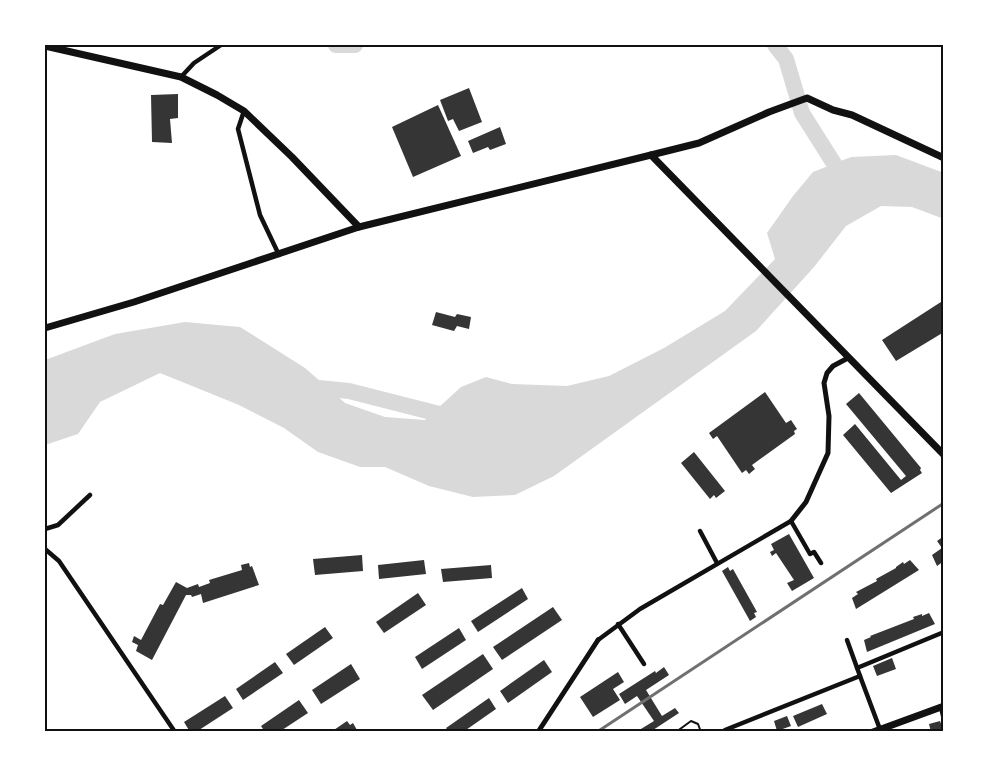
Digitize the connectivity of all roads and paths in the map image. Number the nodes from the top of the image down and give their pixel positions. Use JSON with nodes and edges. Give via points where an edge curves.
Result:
{"nodes":[{"id":1,"x":221,"y":45,"type":"edge"},
{"id":2,"x":45,"y":46,"type":"edge"},
{"id":3,"x":181,"y":77,"type":"junction"},
{"id":4,"x":244,"y":111,"type":"junction"},
{"id":5,"x":651,"y":155,"type":"junction"},
{"id":6,"x":944,"y":158,"type":"edge"},
{"id":7,"x":359,"y":227,"type":"junction"},
{"id":8,"x":279,"y":255,"type":"junction"},
{"id":9,"x":45,"y":328,"type":"edge"},
{"id":10,"x":849,"y":358,"type":"junction"},
{"id":11,"x":944,"y":455,"type":"edge"},
{"id":12,"x":90,"y":495,"type":"dead end"},
{"id":13,"x":791,"y":521,"type":"junction"},
{"id":14,"x":45,"y":529,"type":"edge"},
{"id":15,"x":700,"y":531,"type":"dead end"},
{"id":16,"x":45,"y":549,"type":"edge"},
{"id":17,"x":717,"y":563,"type":"junction"},
{"id":18,"x":821,"y":563,"type":"dead end"},
{"id":19,"x":618,"y":624,"type":"junction"},
{"id":20,"x":944,"y":632,"type":"edge"},
{"id":21,"x":598,"y":640,"type":"joint"},
{"id":22,"x":847,"y":640,"type":"dead end"},
{"id":23,"x":644,"y":664,"type":"dead end"},
{"id":24,"x":857,"y":668,"type":"junction"},
{"id":25,"x":860,"y":676,"type":"junction"},
{"id":26,"x":942,"y":707,"type":"edge"},
{"id":27,"x":944,"y":720,"type":"edge"},
{"id":28,"x":725,"y":730,"type":"dead end"},
{"id":29,"x":878,"y":731,"type":"edge"},
{"id":30,"x":175,"y":732,"type":"edge"},
{"id":31,"x":538,"y":732,"type":"edge"},
{"id":32,"x":676,"y":732,"type":"edge"},
{"id":33,"x":701,"y":732,"type":"edge"}],
"edges":[{"from":1,"to":3,"type":"street"},
{"from":2,"to":3,"type":"main road"},
{"from":3,"to":4,"type":"main road"},
{"from":4,"to":7,"type":"main road"},
{"from":4,"to":8,"type":"street","via":[[238,129],[260,215]]},
{"from":5,"to":6,"type":"main road","via":[[699,143],[807,98]]},
{"from":5,"to":7,"type":"main road"},
{"from":5,"to":10,"type":"main road"},
{"from":7,"to":8,"type":"main road"},
{"from":8,"to":9,"type":"main road"},
{"from":10,"to":11,"type":"main road"},
{"from":10,"to":13,"type":"street","via":[[827,373],[824,383],[829,417],[828,453],[822,474]]},
{"from":12,"to":14,"type":"street","via":[[58,525]]},
{"from":13,"to":17,"type":"street"},
{"from":13,"to":18,"type":"street","via":[[810,554],[814,552]]},
{"from":15,"to":17,"type":"street"},
{"from":16,"to":30,"type":"street","via":[[59,561]]},
{"from":17,"to":19,"type":"street"},
{"from":19,"to":21,"type":"street"},
{"from":19,"to":23,"type":"street"},
{"from":20,"to":24,"type":"street"},
{"from":21,"to":31,"type":"street"},
{"from":22,"to":24,"type":"street"},
{"from":24,"to":25,"type":"street"},
{"from":25,"to":28,"type":"street"},
{"from":25,"to":29,"type":"street"},
{"from":26,"to":27,"type":"street"},
{"from":26,"to":29,"type":"main road"},
{"from":32,"to":33,"type":"lane","via":[[691,721],[698,724]]}]}
